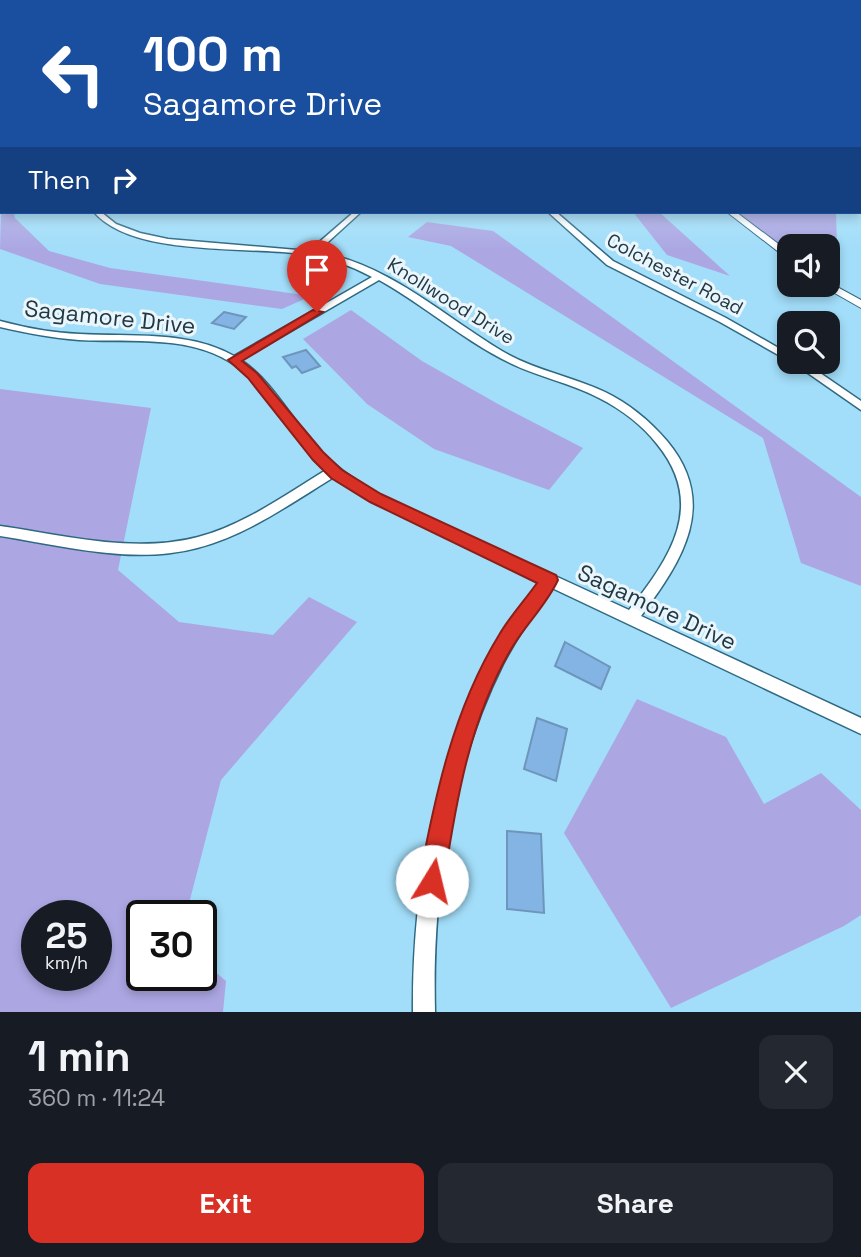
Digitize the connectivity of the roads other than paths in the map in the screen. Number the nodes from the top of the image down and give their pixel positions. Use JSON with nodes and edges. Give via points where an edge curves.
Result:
{"nodes":[{"id":1,"x":99,"y":214,"type":"edge"},
{"id":2,"x":356,"y":214,"type":"edge"},
{"id":3,"x":554,"y":214,"type":"edge"},
{"id":4,"x":734,"y":214,"type":"edge"},
{"id":5,"x":777,"y":248,"type":"edge"},
{"id":6,"x":311,"y":253,"type":"junction"},
{"id":7,"x":380,"y":276,"type":"junction"},
{"id":8,"x":840,"y":292,"type":"edge"},
{"id":9,"x":861,"y":305,"type":"edge"},
{"id":10,"x":0,"y":324,"type":"edge"},
{"id":11,"x":777,"y":351,"type":"edge"},
{"id":12,"x":234,"y":360,"type":"junction"},
{"id":13,"x":814,"y":374,"type":"edge"},
{"id":14,"x":861,"y":406,"type":"edge"},
{"id":15,"x":334,"y":471,"type":"junction"},
{"id":16,"x":0,"y":531,"type":"edge"},
{"id":17,"x":550,"y":580,"type":"junction"},
{"id":18,"x":631,"y":618,"type":"junction"},
{"id":19,"x":861,"y":726,"type":"edge"},
{"id":20,"x":424,"y":1012,"type":"edge"}],
"edges":[{"from":1,"to":6,"type":"street","name":"Knollwood Drive","via":[[114,227],[143,238]]},
{"from":2,"to":6,"type":"street"},
{"from":3,"to":11,"type":"street","name":"Colchester Road","via":[[610,263]]},
{"from":4,"to":5,"type":"street"},
{"from":6,"to":7,"type":"street","name":"Knollwood Drive"},
{"from":7,"to":12,"type":"street"},
{"from":7,"to":18,"type":"street","name":"Knollwood Drive","via":[[507,358],[614,401],[667,449],[686,487],[687,509],[671,558]]},
{"from":8,"to":9,"type":"street"},
{"from":10,"to":12,"type":"street","name":"Sagamore Drive","via":[[66,336],[177,343]]},
{"from":12,"to":15,"type":"street","name":"Sagamore Drive"},
{"from":13,"to":14,"type":"street"},
{"from":15,"to":16,"type":"street","via":[[226,532],[177,547],[139,550]]},
{"from":15,"to":17,"type":"street","name":"Sagamore Drive","via":[[375,498]]},
{"from":17,"to":18,"type":"street","name":"Sagamore Drive"},
{"from":17,"to":20,"type":"street","via":[[506,640],[482,686],[462,741],[444,805],[432,881]]},
{"from":18,"to":19,"type":"street","name":"Sagamore Drive"}]}
